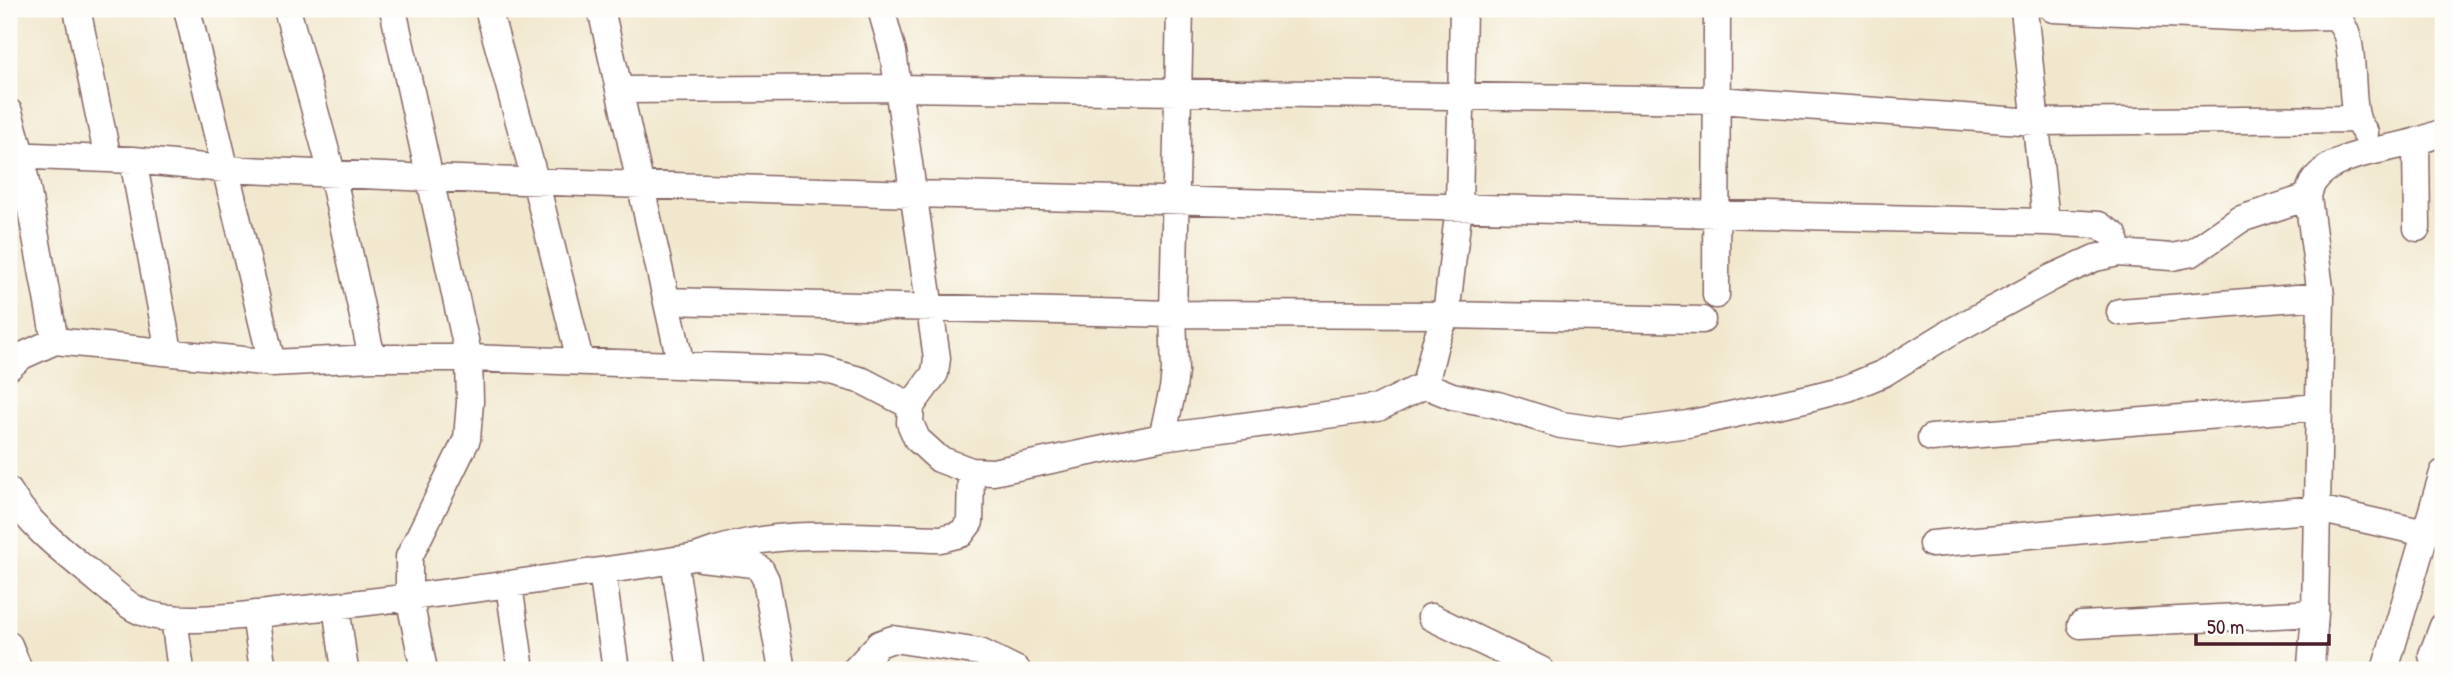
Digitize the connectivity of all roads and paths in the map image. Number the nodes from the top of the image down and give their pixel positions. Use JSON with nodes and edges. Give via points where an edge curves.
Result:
{"nodes":[{"id":1,"x":77,"y":9,"type":"edge"},
{"id":2,"x":187,"y":9,"type":"edge"},
{"id":3,"x":288,"y":9,"type":"edge"},
{"id":4,"x":393,"y":9,"type":"edge"},
{"id":5,"x":488,"y":9,"type":"edge"},
{"id":6,"x":601,"y":9,"type":"edge"},
{"id":7,"x":881,"y":9,"type":"edge"},
{"id":8,"x":1180,"y":9,"type":"edge"},
{"id":9,"x":1463,"y":9,"type":"edge"},
{"id":10,"x":1717,"y":9,"type":"edge"},
{"id":11,"x":2024,"y":9,"type":"edge"},
{"id":12,"x":2053,"y":9,"type":"edge"},
{"id":13,"x":898,"y":88,"type":"junction"},
{"id":14,"x":619,"y":90,"type":"junction"},
{"id":15,"x":1178,"y":93,"type":"junction"},
{"id":16,"x":1461,"y":97,"type":"junction"},
{"id":17,"x":1717,"y":100,"type":"junction"},
{"id":18,"x":9,"y":112,"type":"edge"},
{"id":19,"x":2357,"y":119,"type":"junction"},
{"id":20,"x":2036,"y":122,"type":"junction"},
{"id":21,"x":2443,"y":132,"type":"edge"},
{"id":22,"x":2416,"y":142,"type":"junction"},
{"id":23,"x":2375,"y":150,"type":"junction"},
{"id":24,"x":15,"y":155,"type":"edge"},
{"id":25,"x":121,"y":159,"type":"junction"},
{"id":26,"x":224,"y":169,"type":"junction"},
{"id":27,"x":332,"y":173,"type":"junction"},
{"id":28,"x":431,"y":178,"type":"junction"},
{"id":29,"x":535,"y":180,"type":"junction"},
{"id":30,"x":640,"y":184,"type":"junction"},
{"id":31,"x":914,"y":194,"type":"junction"},
{"id":32,"x":2308,"y":197,"type":"junction"},
{"id":33,"x":1175,"y":200,"type":"junction"},
{"id":34,"x":1459,"y":207,"type":"junction"},
{"id":35,"x":1717,"y":214,"type":"junction"},
{"id":36,"x":2046,"y":222,"type":"junction"},
{"id":37,"x":2417,"y":228,"type":"dead end"},
{"id":38,"x":2118,"y":253,"type":"junction"},
{"id":39,"x":1716,"y":295,"type":"dead end"},
{"id":40,"x":2321,"y":296,"type":"junction"},
{"id":41,"x":667,"y":302,"type":"junction"},
{"id":42,"x":930,"y":308,"type":"junction"},
{"id":43,"x":2120,"y":312,"type":"dead end"},
{"id":44,"x":1173,"y":314,"type":"junction"},
{"id":45,"x":1446,"y":315,"type":"junction"},
{"id":46,"x":1702,"y":320,"type":"dead end"},
{"id":47,"x":55,"y":341,"type":"junction"},
{"id":48,"x":169,"y":351,"type":"junction"},
{"id":49,"x":372,"y":358,"type":"junction"},
{"id":50,"x":469,"y":358,"type":"junction"},
{"id":51,"x":580,"y":360,"type":"junction"},
{"id":52,"x":272,"y":363,"type":"junction"},
{"id":53,"x":681,"y":365,"type":"junction"},
{"id":54,"x":9,"y":367,"type":"edge"},
{"id":55,"x":1425,"y":385,"type":"junction"},
{"id":56,"x":911,"y":406,"type":"junction"},
{"id":57,"x":2319,"y":407,"type":"junction"},
{"id":58,"x":1162,"y":437,"type":"junction"},
{"id":59,"x":1931,"y":438,"type":"dead end"},
{"id":60,"x":971,"y":471,"type":"junction"},
{"id":61,"x":2443,"y":472,"type":"edge"},
{"id":62,"x":9,"y":491,"type":"edge"},
{"id":63,"x":2318,"y":509,"type":"junction"},
{"id":64,"x":2425,"y":533,"type":"junction"},
{"id":65,"x":1932,"y":544,"type":"dead end"},
{"id":66,"x":685,"y":559,"type":"junction"},
{"id":67,"x":602,"y":571,"type":"junction"},
{"id":68,"x":509,"y":586,"type":"junction"},
{"id":69,"x":409,"y":596,"type":"junction"},
{"id":70,"x":336,"y":606,"type":"junction"},
{"id":71,"x":255,"y":614,"type":"junction"},
{"id":72,"x":2315,"y":614,"type":"junction"},
{"id":73,"x":1431,"y":617,"type":"dead end"},
{"id":74,"x":174,"y":618,"type":"junction"},
{"id":75,"x":2081,"y":625,"type":"dead end"},
{"id":76,"x":2443,"y":626,"type":"edge"},
{"id":77,"x":9,"y":645,"type":"edge"},
{"id":78,"x":2311,"y":666,"type":"dead end"},
{"id":79,"x":19,"y":670,"type":"edge"},
{"id":80,"x":181,"y":670,"type":"edge"},
{"id":81,"x":263,"y":670,"type":"edge"},
{"id":82,"x":345,"y":670,"type":"edge"},
{"id":83,"x":424,"y":670,"type":"edge"},
{"id":84,"x":521,"y":670,"type":"edge"},
{"id":85,"x":616,"y":670,"type":"edge"},
{"id":86,"x":691,"y":670,"type":"edge"},
{"id":87,"x":782,"y":670,"type":"edge"},
{"id":88,"x":855,"y":670,"type":"edge"},
{"id":89,"x":1017,"y":670,"type":"edge"},
{"id":90,"x":1541,"y":670,"type":"edge"},
{"id":91,"x":2385,"y":670,"type":"edge"},
{"id":92,"x":2436,"y":670,"type":"edge"}],
"edges":[{"from":1,"to":25,"type":"street"},
{"from":2,"to":26,"type":"street"},
{"from":3,"to":27,"type":"street"},
{"from":4,"to":28,"type":"street"},
{"from":5,"to":29,"type":"street"},
{"from":6,"to":14,"type":"street"},
{"from":7,"to":13,"type":"street"},
{"from":8,"to":15,"type":"street"},
{"from":9,"to":16,"type":"street"},
{"from":10,"to":17,"type":"street"},
{"from":11,"to":20,"type":"street"},
{"from":12,"to":19,"type":"street","via":[[2256,18],[2333,16],[2344,27]]},
{"from":13,"to":14,"type":"street"},
{"from":13,"to":15,"type":"street"},
{"from":13,"to":31,"type":"street"},
{"from":14,"to":30,"type":"street"},
{"from":15,"to":16,"type":"street"},
{"from":15,"to":33,"type":"street"},
{"from":16,"to":17,"type":"street"},
{"from":16,"to":34,"type":"street"},
{"from":17,"to":20,"type":"street"},
{"from":17,"to":35,"type":"street"},
{"from":18,"to":24,"type":"street"},
{"from":19,"to":20,"type":"street"},
{"from":19,"to":23,"type":"street"},
{"from":20,"to":36,"type":"street"},
{"from":21,"to":22,"type":"street"},
{"from":22,"to":23,"type":"street"},
{"from":22,"to":37,"type":"street"},
{"from":23,"to":32,"type":"street","via":[[2330,168],[2313,181]]},
{"from":24,"to":25,"type":"street"},
{"from":24,"to":47,"type":"street"},
{"from":25,"to":26,"type":"street"},
{"from":25,"to":48,"type":"street"},
{"from":26,"to":27,"type":"street"},
{"from":26,"to":52,"type":"street"},
{"from":27,"to":28,"type":"street"},
{"from":27,"to":49,"type":"street"},
{"from":28,"to":29,"type":"street"},
{"from":28,"to":50,"type":"street"},
{"from":29,"to":30,"type":"street"},
{"from":29,"to":51,"type":"street"},
{"from":30,"to":31,"type":"street"},
{"from":30,"to":41,"type":"street"},
{"from":31,"to":33,"type":"street"},
{"from":31,"to":42,"type":"street"},
{"from":32,"to":38,"type":"street","via":[[2241,219],[2192,253],[2172,257]]},
{"from":32,"to":40,"type":"street"},
{"from":33,"to":34,"type":"street"},
{"from":33,"to":44,"type":"street"},
{"from":34,"to":35,"type":"street"},
{"from":34,"to":45,"type":"street"},
{"from":35,"to":36,"type":"street"},
{"from":35,"to":39,"type":"street"},
{"from":36,"to":38,"type":"street","via":[[2099,226],[2114,235]]},
{"from":38,"to":55,"type":"street","via":[[2053,277],[1884,373],[1810,398],[1688,424],[1620,433],[1561,425]]},
{"from":40,"to":43,"type":"street"},
{"from":40,"to":57,"type":"street"},
{"from":41,"to":42,"type":"street"},
{"from":41,"to":53,"type":"street"},
{"from":42,"to":44,"type":"street"},
{"from":42,"to":56,"type":"street","via":[[935,373]]},
{"from":44,"to":45,"type":"street"},
{"from":44,"to":58,"type":"street","via":[[1174,380]]},
{"from":45,"to":46,"type":"street"},
{"from":45,"to":55,"type":"street"},
{"from":47,"to":48,"type":"street"},
{"from":47,"to":54,"type":"street"},
{"from":48,"to":52,"type":"street"},
{"from":49,"to":50,"type":"street"},
{"from":49,"to":52,"type":"street"},
{"from":50,"to":51,"type":"street"},
{"from":50,"to":69,"type":"street","via":[[467,439],[410,557]]},
{"from":51,"to":53,"type":"street"},
{"from":53,"to":56,"type":"street","via":[[823,370],[863,380]]},
{"from":55,"to":58,"type":"street","via":[[1378,408]]},
{"from":56,"to":60,"type":"street","via":[[910,423],[917,439],[939,459]]},
{"from":57,"to":59,"type":"street"},
{"from":57,"to":63,"type":"street"},
{"from":58,"to":60,"type":"street","via":[[993,472]]},
{"from":60,"to":66,"type":"street","via":[[970,522],[961,534],[940,539],[802,536],[748,541]]},
{"from":61,"to":64,"type":"street"},
{"from":62,"to":74,"type":"street","via":[[58,547],[121,598],[142,612]]},
{"from":63,"to":64,"type":"street"},
{"from":63,"to":65,"type":"street"},
{"from":63,"to":72,"type":"street"},
{"from":64,"to":91,"type":"street"},
{"from":66,"to":67,"type":"street"},
{"from":66,"to":86,"type":"street"},
{"from":66,"to":87,"type":"street","via":[[753,564],[761,570]]},
{"from":67,"to":68,"type":"street"},
{"from":67,"to":85,"type":"street"},
{"from":68,"to":69,"type":"street"},
{"from":68,"to":84,"type":"street"},
{"from":69,"to":70,"type":"street"},
{"from":69,"to":83,"type":"street"},
{"from":70,"to":71,"type":"street"},
{"from":70,"to":82,"type":"street"},
{"from":71,"to":74,"type":"street"},
{"from":71,"to":81,"type":"street"},
{"from":72,"to":75,"type":"street"},
{"from":72,"to":78,"type":"street"},
{"from":73,"to":90,"type":"street"},
{"from":74,"to":80,"type":"street"},
{"from":76,"to":92,"type":"street","via":[[2432,655]]},
{"from":77,"to":79,"type":"street"},
{"from":88,"to":89,"type":"street","via":[[879,644],[893,639],[981,652]]}]}
